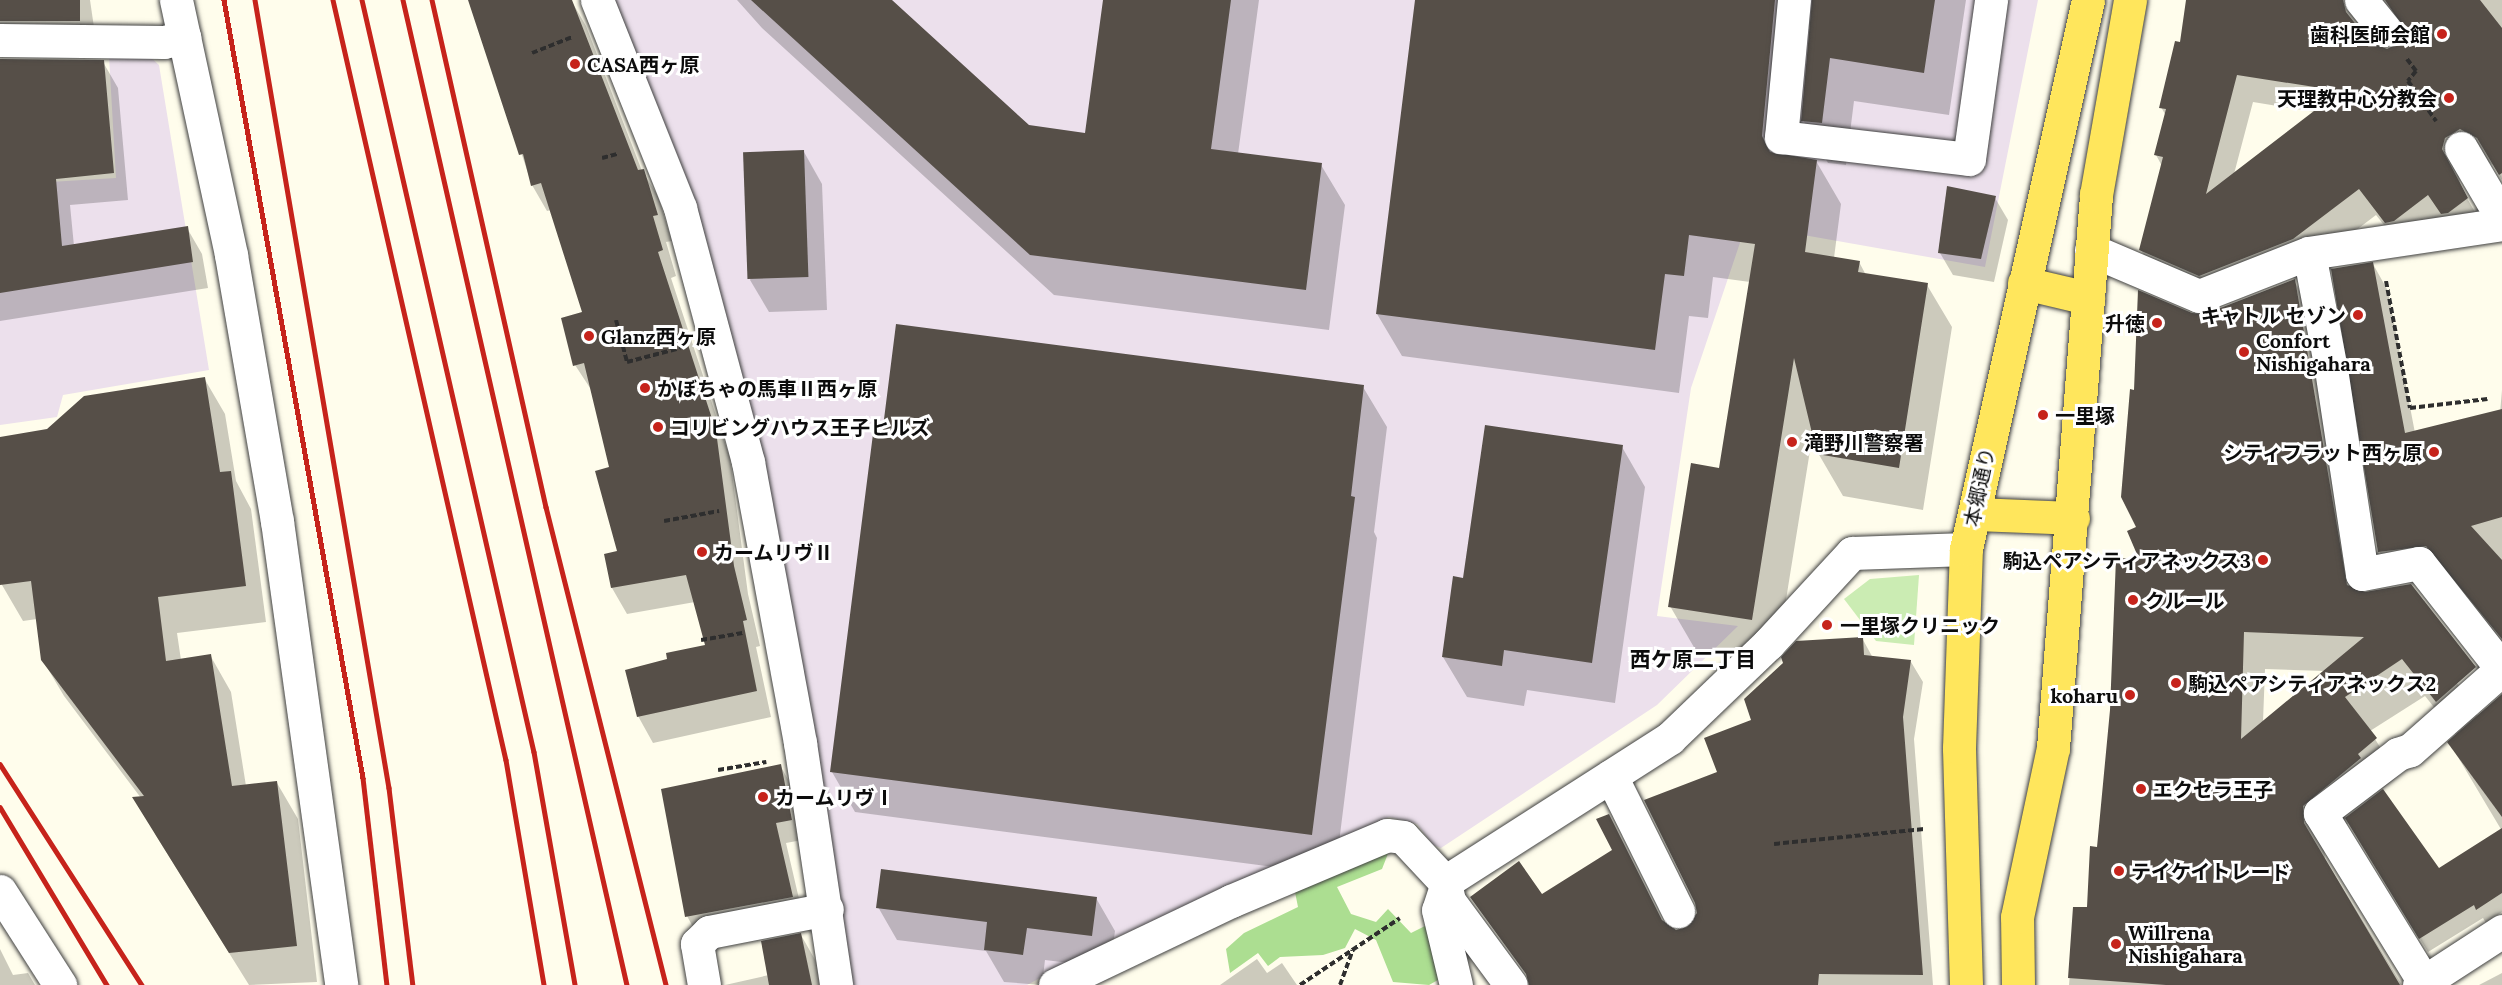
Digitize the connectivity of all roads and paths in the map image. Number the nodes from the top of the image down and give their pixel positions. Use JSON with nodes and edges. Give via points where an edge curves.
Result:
{"nodes":[{"id":1,"x":176,"y":0,"type":"edge"},
{"id":2,"x":597,"y":0,"type":"edge"},
{"id":3,"x":1794,"y":0,"type":"edge"},
{"id":4,"x":1991,"y":0,"type":"edge"},
{"id":5,"x":2088,"y":0,"type":"edge"},
{"id":6,"x":2130,"y":0,"type":"edge"},
{"id":7,"x":2361,"y":0,"type":"edge"},
{"id":8,"x":2385,"y":30,"type":"joint"},
{"id":9,"x":184,"y":37,"type":"junction"},
{"id":10,"x":0,"y":40,"type":"edge"},
{"id":11,"x":2461,"y":148,"type":"joint"},
{"id":12,"x":2502,"y":218,"type":"edge"},
{"id":13,"x":2502,"y":224,"type":"edge"},
{"id":14,"x":2381,"y":243,"type":"junction"},
{"id":15,"x":2091,"y":249,"type":"junction"},
{"id":16,"x":2309,"y":254,"type":"junction"},
{"id":17,"x":2024,"y":283,"type":"junction"},
{"id":18,"x":2088,"y":298,"type":"junction"},
{"id":19,"x":616,"y":320,"type":"dead end"},
{"id":20,"x":716,"y":339,"type":"junction"},
{"id":21,"x":2487,"y":399,"type":"dead end"},
{"id":22,"x":756,"y":505,"type":"junction"},
{"id":23,"x":1974,"y":514,"type":"junction"},
{"id":24,"x":2073,"y":518,"type":"junction"},
{"id":25,"x":664,"y":521,"type":"dead end"},
{"id":26,"x":1966,"y":549,"type":"junction"},
{"id":27,"x":802,"y":755,"type":"junction"},
{"id":28,"x":718,"y":770,"type":"dead end"},
{"id":29,"x":1611,"y":776,"type":"junction"},
{"id":30,"x":1930,"y":829,"type":"dead end"},
{"id":31,"x":1774,"y":844,"type":"dead end"},
{"id":32,"x":1445,"y":885,"type":"junction"},
{"id":33,"x":0,"y":891,"type":"edge"},
{"id":34,"x":827,"y":909,"type":"junction"},
{"id":35,"x":1678,"y":911,"type":"dead end"},
{"id":36,"x":2502,"y":931,"type":"edge"},
{"id":37,"x":1353,"y":949,"type":"junction"},
{"id":38,"x":1093,"y":977,"type":"edge"},
{"id":39,"x":2421,"y":984,"type":"edge"},
{"id":40,"x":60,"y":985,"type":"edge"},
{"id":41,"x":340,"y":985,"type":"edge"},
{"id":42,"x":704,"y":985,"type":"edge"},
{"id":43,"x":836,"y":985,"type":"edge"},
{"id":44,"x":1055,"y":985,"type":"edge"},
{"id":45,"x":1300,"y":985,"type":"edge"},
{"id":46,"x":1340,"y":985,"type":"edge"},
{"id":47,"x":1456,"y":985,"type":"edge"},
{"id":48,"x":1511,"y":985,"type":"edge"},
{"id":49,"x":1966,"y":985,"type":"edge"},
{"id":50,"x":2018,"y":985,"type":"edge"}],
"edges":[{"from":1,"to":9,"type":"street"},
{"from":2,"to":20,"type":"street","via":[[680,208]]},
{"from":3,"to":4,"type":"street","via":[[1781,137],[1969,159]]},
{"from":5,"to":17,"type":"main road","name":"本郷通り"},
{"from":6,"to":15,"type":"main road","via":[[2096,195]]},
{"from":7,"to":8,"type":"street"},
{"from":8,"to":11,"type":"path","via":[[2416,71],[2408,81],[2455,148]]},
{"from":9,"to":10,"type":"street","via":[[164,42]]},
{"from":9,"to":41,"type":"street","via":[[231,255],[277,521]]},
{"from":11,"to":12,"type":"street"},
{"from":13,"to":14,"type":"street"},
{"from":14,"to":16,"type":"street"},
{"from":14,"to":21,"type":"path","via":[[2410,408]]},
{"from":15,"to":16,"type":"street","via":[[2199,296]]},
{"from":15,"to":18,"type":"main road"},
{"from":16,"to":39,"type":"street","via":[[2362,574],[2419,563],[2502,669],[2410,750],[2398,754],[2320,813]]},
{"from":17,"to":18,"type":"main road"},
{"from":17,"to":23,"type":"main road","name":"本郷通り"},
{"from":18,"to":24,"type":"main road"},
{"from":19,"to":20,"type":"path","via":[[627,362]]},
{"from":20,"to":22,"type":"street"},
{"from":22,"to":25,"type":"path"},
{"from":22,"to":27,"type":"street"},
{"from":23,"to":24,"type":"main road"},
{"from":23,"to":26,"type":"main road","name":"本郷通り"},
{"from":24,"to":50,"type":"main road","via":[[2053,748],[2018,917]]},
{"from":26,"to":29,"type":"street","via":[[1852,553],[1768,644],[1670,738]]},
{"from":26,"to":49,"type":"main road","name":"本郷通り","via":[[1959,748]]},
{"from":27,"to":28,"type":"path"},
{"from":27,"to":34,"type":"street"},
{"from":29,"to":32,"type":"street"},
{"from":29,"to":35,"type":"street"},
{"from":30,"to":31,"type":"path"},
{"from":32,"to":37,"type":"path"},
{"from":32,"to":38,"type":"street","via":[[1403,837],[1387,835],[1231,901]]},
{"from":32,"to":47,"type":"street","via":[[1438,910]]},
{"from":32,"to":48,"type":"street","via":[[1449,901]]},
{"from":33,"to":40,"type":"street"},
{"from":34,"to":42,"type":"street","via":[[709,932],[697,944]]},
{"from":34,"to":43,"type":"street"},
{"from":36,"to":39,"type":"street"},
{"from":37,"to":45,"type":"path"},
{"from":37,"to":46,"type":"path"},
{"from":38,"to":44,"type":"street"}]}
